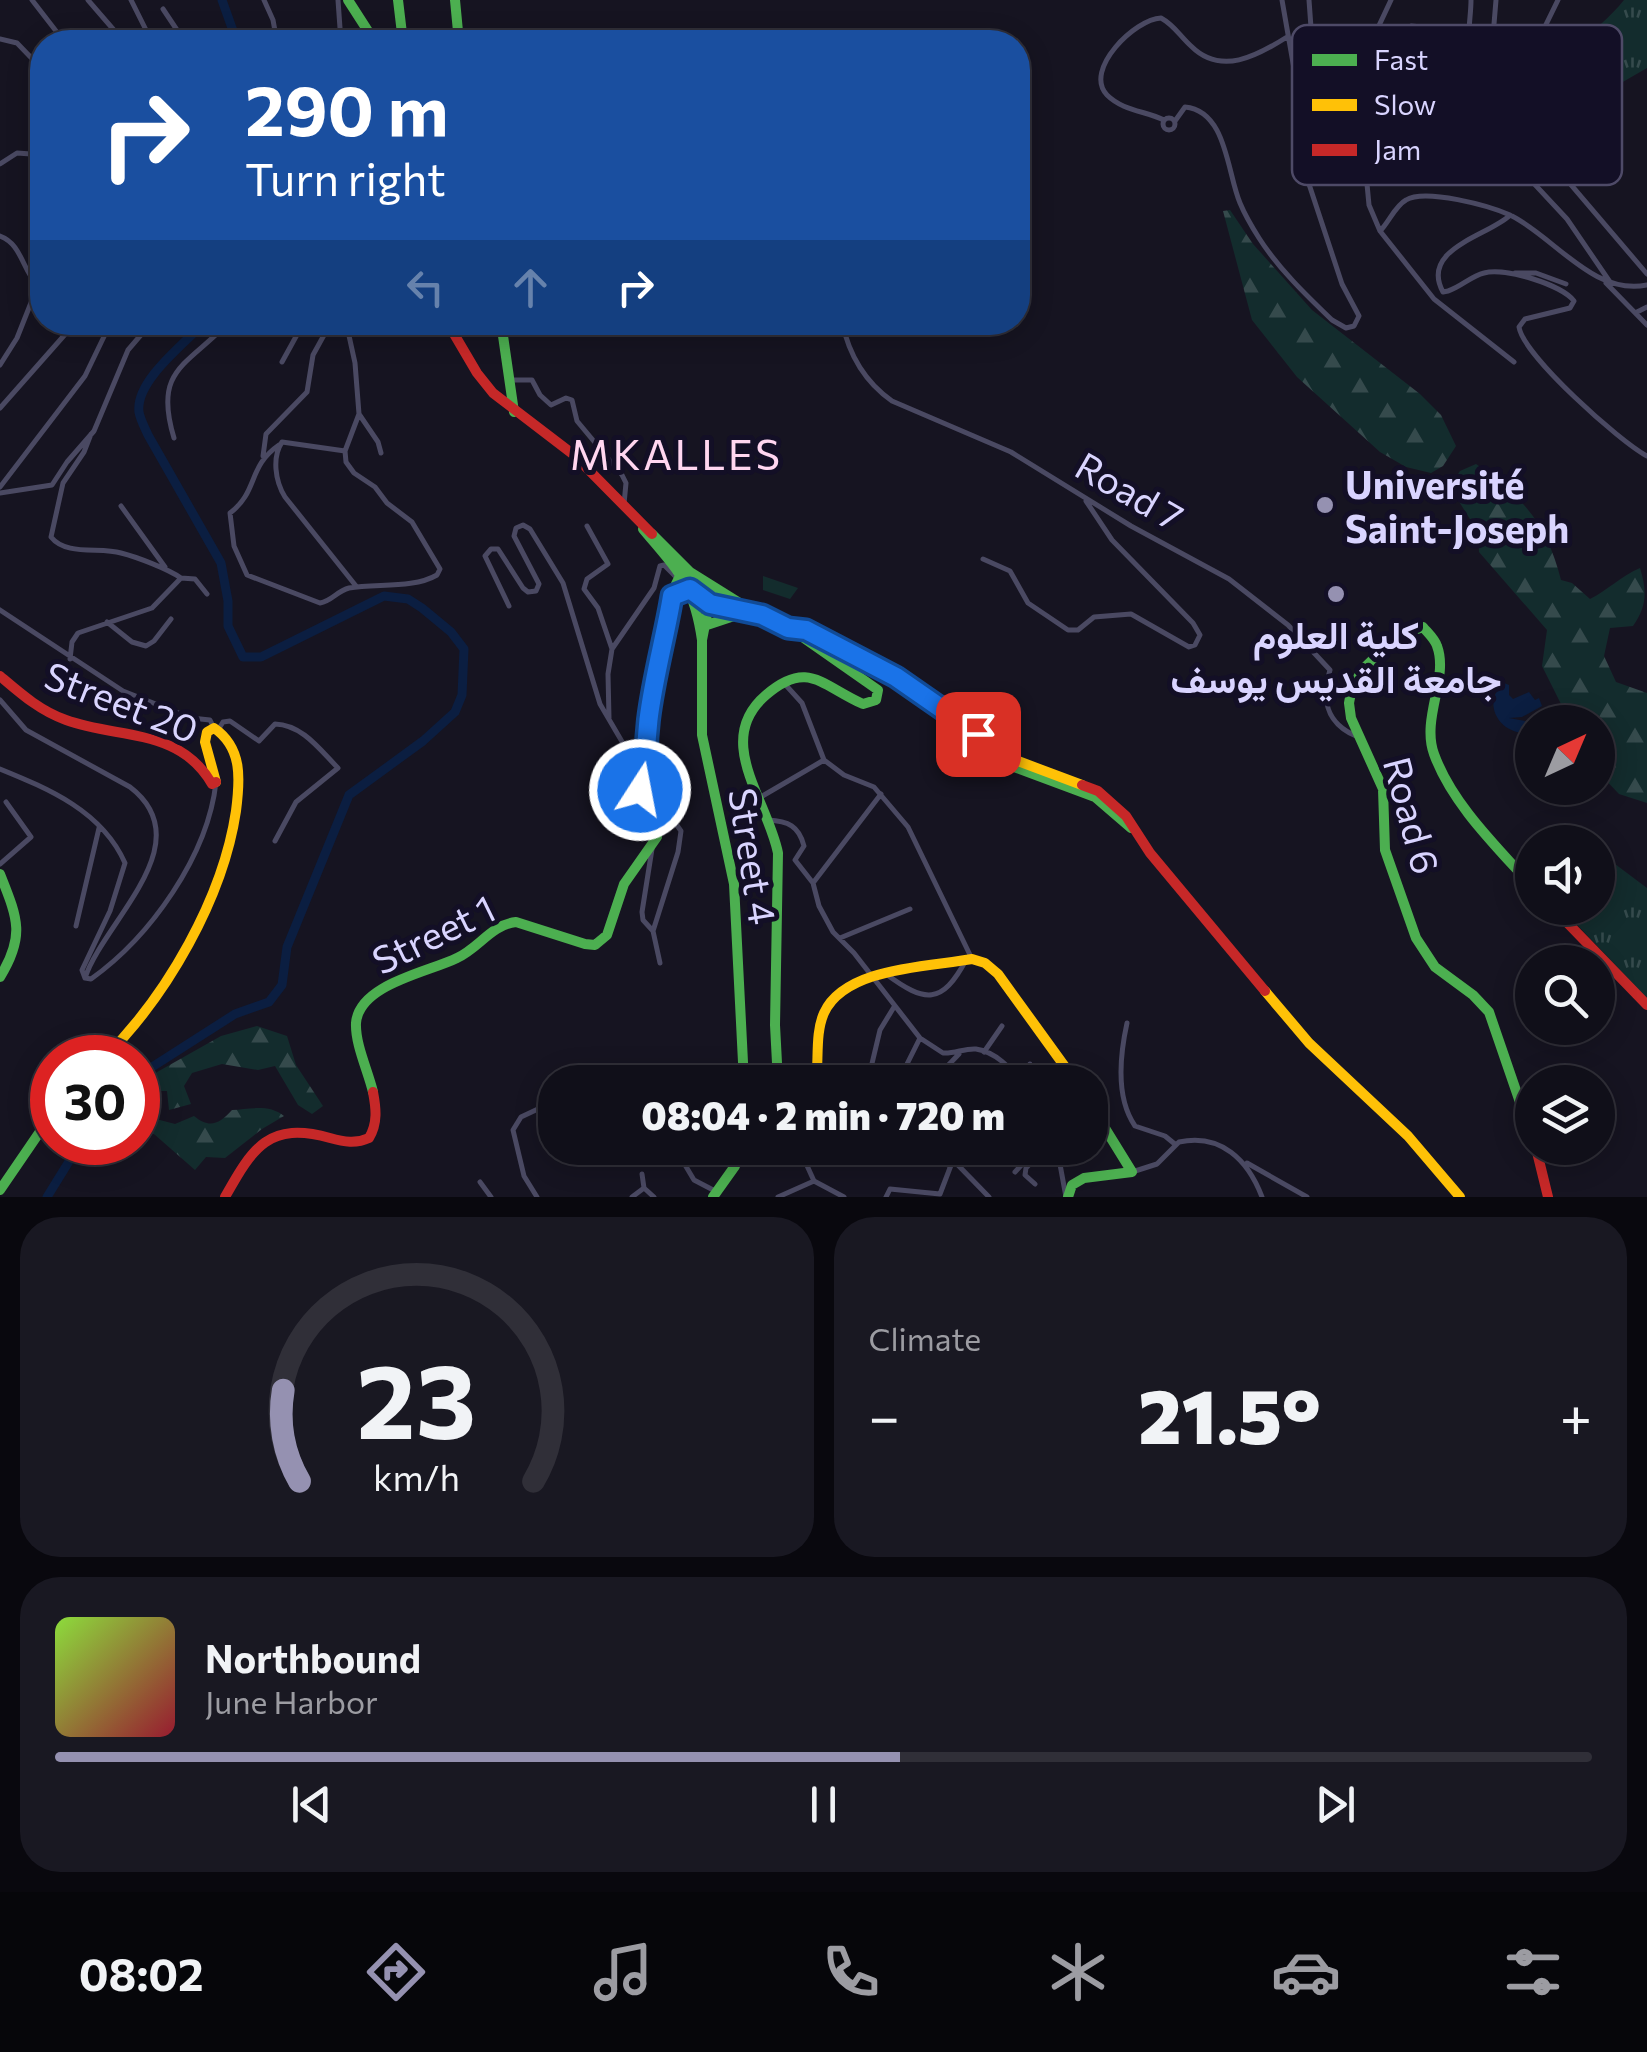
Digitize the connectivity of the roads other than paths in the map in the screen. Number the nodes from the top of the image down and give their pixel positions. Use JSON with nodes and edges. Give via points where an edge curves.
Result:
{"nodes":[{"id":1,"x":32,"y":0,"type":"edge"},
{"id":2,"x":88,"y":0,"type":"edge"},
{"id":3,"x":131,"y":0,"type":"edge"},
{"id":4,"x":264,"y":0,"type":"edge"},
{"id":5,"x":338,"y":0,"type":"edge"},
{"id":6,"x":348,"y":0,"type":"edge"},
{"id":7,"x":455,"y":0,"type":"edge"},
{"id":8,"x":1282,"y":0,"type":"edge"},
{"id":9,"x":1309,"y":0,"type":"edge"},
{"id":10,"x":1391,"y":0,"type":"edge"},
{"id":11,"x":1470,"y":0,"type":"edge"},
{"id":12,"x":1496,"y":0,"type":"edge"},
{"id":13,"x":1558,"y":0,"type":"edge"},
{"id":14,"x":402,"y":2,"type":"edge"},
{"id":15,"x":163,"y":8,"type":"dead end"},
{"id":16,"x":1311,"y":25,"type":"edge"},
{"id":17,"x":1381,"y":25,"type":"edge"},
{"id":18,"x":1468,"y":25,"type":"edge"},
{"id":19,"x":1494,"y":25,"type":"edge"},
{"id":20,"x":1546,"y":25,"type":"edge"},
{"id":21,"x":55,"y":30,"type":"edge"},
{"id":22,"x":113,"y":30,"type":"edge"},
{"id":23,"x":147,"y":30,"type":"edge"},
{"id":24,"x":177,"y":30,"type":"edge"},
{"id":25,"x":275,"y":30,"type":"edge"},
{"id":26,"x":340,"y":30,"type":"edge"},
{"id":27,"x":367,"y":30,"type":"edge"},
{"id":28,"x":403,"y":30,"type":"edge"},
{"id":29,"x":458,"y":30,"type":"edge"},
{"id":30,"x":1287,"y":38,"type":"junction"},
{"id":31,"x":0,"y":39,"type":"edge"},
{"id":32,"x":30,"y":56,"type":"edge"},
{"id":33,"x":1292,"y":62,"type":"edge"},
{"id":34,"x":30,"y":154,"type":"edge"},
{"id":35,"x":0,"y":164,"type":"edge"},
{"id":36,"x":1309,"y":185,"type":"edge"},
{"id":37,"x":1367,"y":185,"type":"edge"},
{"id":38,"x":1537,"y":185,"type":"edge"},
{"id":39,"x":1571,"y":185,"type":"edge"},
{"id":40,"x":1510,"y":215,"type":"junction"},
{"id":41,"x":1380,"y":230,"type":"junction"},
{"id":42,"x":0,"y":236,"type":"edge"},
{"id":43,"x":1512,"y":274,"type":"junction"},
{"id":44,"x":1647,"y":274,"type":"edge"},
{"id":45,"x":30,"y":277,"type":"edge"},
{"id":46,"x":1607,"y":282,"type":"junction"},
{"id":47,"x":1566,"y":284,"type":"dead end"},
{"id":48,"x":1647,"y":285,"type":"edge"},
{"id":49,"x":30,"y":305,"type":"edge"},
{"id":50,"x":1647,"y":307,"type":"edge"},
{"id":51,"x":1637,"y":312,"type":"junction"},
{"id":52,"x":1647,"y":324,"type":"edge"},
{"id":53,"x":65,"y":335,"type":"edge"},
{"id":54,"x":105,"y":335,"type":"edge"},
{"id":55,"x":141,"y":335,"type":"edge"},
{"id":56,"x":216,"y":335,"type":"edge"},
{"id":57,"x":297,"y":335,"type":"edge"},
{"id":58,"x":324,"y":335,"type":"edge"},
{"id":59,"x":349,"y":335,"type":"edge"},
{"id":60,"x":456,"y":335,"type":"edge"},
{"id":61,"x":503,"y":335,"type":"edge"},
{"id":62,"x":846,"y":335,"type":"edge"},
{"id":63,"x":282,"y":362,"type":"dead end"},
{"id":64,"x":1514,"y":362,"type":"dead end"},
{"id":65,"x":0,"y":365,"type":"edge"},
{"id":66,"x":509,"y":380,"type":"junction"},
{"id":67,"x":0,"y":408,"type":"edge"},
{"id":68,"x":514,"y":412,"type":"junction"},
{"id":69,"x":359,"y":414,"type":"junction"},
{"id":70,"x":91,"y":434,"type":"junction"},
{"id":71,"x":174,"y":438,"type":"dead end"},
{"id":72,"x":279,"y":445,"type":"junction"},
{"id":73,"x":345,"y":451,"type":"junction"},
{"id":74,"x":381,"y":453,"type":"dead end"},
{"id":75,"x":1647,"y":456,"type":"edge"},
{"id":76,"x":262,"y":458,"type":"junction"},
{"id":77,"x":0,"y":490,"type":"edge"},
{"id":78,"x":1085,"y":498,"type":"junction"},
{"id":79,"x":624,"y":504,"type":"junction"},
{"id":80,"x":121,"y":506,"type":"dead end"},
{"id":81,"x":587,"y":526,"type":"dead end"},
{"id":82,"x":983,"y":559,"type":"dead end"},
{"id":83,"x":165,"y":567,"type":"junction"},
{"id":84,"x":683,"y":574,"type":"junction"},
{"id":85,"x":181,"y":578,"type":"junction"},
{"id":86,"x":358,"y":588,"type":"junction"},
{"id":87,"x":690,"y":589,"type":"junction"},
{"id":88,"x":207,"y":594,"type":"dead end"},
{"id":89,"x":672,"y":596,"type":"junction"},
{"id":90,"x":710,"y":604,"type":"junction"},
{"id":91,"x":509,"y":606,"type":"dead end"},
{"id":92,"x":0,"y":610,"type":"edge"},
{"id":93,"x":745,"y":613,"type":"junction"},
{"id":94,"x":762,"y":615,"type":"junction"},
{"id":95,"x":171,"y":620,"type":"dead end"},
{"id":96,"x":107,"y":622,"type":"junction"},
{"id":97,"x":707,"y":625,"type":"junction"},
{"id":98,"x":788,"y":628,"type":"junction"},
{"id":99,"x":702,"y":640,"type":"junction"},
{"id":100,"x":612,"y":649,"type":"junction"},
{"id":101,"x":70,"y":659,"type":"junction"},
{"id":102,"x":0,"y":676,"type":"edge"},
{"id":103,"x":783,"y":682,"type":"junction"},
{"id":104,"x":0,"y":700,"type":"edge"},
{"id":105,"x":191,"y":718,"type":"junction"},
{"id":106,"x":609,"y":718,"type":"junction"},
{"id":107,"x":216,"y":729,"type":"junction"},
{"id":108,"x":1356,"y":736,"type":"junction"},
{"id":109,"x":204,"y":742,"type":"junction"},
{"id":110,"x":824,"y":760,"type":"junction"},
{"id":111,"x":0,"y":769,"type":"edge"},
{"id":112,"x":214,"y":787,"type":"junction"},
{"id":113,"x":650,"y":792,"type":"junction"},
{"id":114,"x":882,"y":793,"type":"junction"},
{"id":115,"x":759,"y":798,"type":"junction"},
{"id":116,"x":6,"y":802,"type":"dead end"},
{"id":117,"x":768,"y":820,"type":"junction"},
{"id":118,"x":99,"y":828,"type":"junction"},
{"id":119,"x":275,"y":841,"type":"dead end"},
{"id":120,"x":652,"y":846,"type":"junction"},
{"id":121,"x":0,"y":864,"type":"edge"},
{"id":122,"x":1515,"y":865,"type":"edge"},
{"id":123,"x":0,"y":874,"type":"edge"},
{"id":124,"x":813,"y":883,"type":"junction"},
{"id":125,"x":910,"y":909,"type":"dead end"},
{"id":126,"x":1569,"y":925,"type":"edge"},
{"id":127,"x":76,"y":926,"type":"dead end"},
{"id":128,"x":654,"y":930,"type":"junction"},
{"id":129,"x":840,"y":938,"type":"junction"},
{"id":130,"x":969,"y":959,"type":"junction"},
{"id":131,"x":660,"y":963,"type":"dead end"},
{"id":132,"x":886,"y":974,"type":"junction"},
{"id":133,"x":0,"y":977,"type":"edge"},
{"id":134,"x":872,"y":977,"type":"junction"},
{"id":135,"x":85,"y":978,"type":"junction"},
{"id":136,"x":1647,"y":1005,"type":"edge"},
{"id":137,"x":894,"y":1007,"type":"junction"},
{"id":138,"x":1128,"y":1023,"type":"dead end"},
{"id":139,"x":1002,"y":1026,"type":"dead end"},
{"id":140,"x":128,"y":1035,"type":"edge"},
{"id":141,"x":920,"y":1038,"type":"junction"},
{"id":142,"x":961,"y":1051,"type":"junction"},
{"id":143,"x":984,"y":1052,"type":"junction"},
{"id":144,"x":743,"y":1065,"type":"edge"},
{"id":145,"x":778,"y":1065,"type":"edge"},
{"id":146,"x":818,"y":1065,"type":"edge"},
{"id":147,"x":872,"y":1065,"type":"edge"},
{"id":148,"x":906,"y":1065,"type":"edge"},
{"id":149,"x":948,"y":1065,"type":"edge"},
{"id":150,"x":1006,"y":1065,"type":"edge"},
{"id":151,"x":1064,"y":1065,"type":"edge"},
{"id":152,"x":1515,"y":1088,"type":"edge"},
{"id":153,"x":538,"y":1110,"type":"edge"},
{"id":154,"x":1108,"y":1131,"type":"edge"},
{"id":155,"x":1176,"y":1145,"type":"junction"},
{"id":156,"x":30,"y":1146,"type":"edge"},
{"id":157,"x":1244,"y":1162,"type":"junction"},
{"id":158,"x":685,"y":1165,"type":"edge"},
{"id":159,"x":735,"y":1165,"type":"edge"},
{"id":160,"x":807,"y":1165,"type":"edge"},
{"id":161,"x":1021,"y":1165,"type":"edge"},
{"id":162,"x":1029,"y":1165,"type":"edge"},
{"id":163,"x":1060,"y":1165,"type":"edge"},
{"id":164,"x":1540,"y":1165,"type":"edge"},
{"id":165,"x":948,"y":1166,"type":"joint"},
{"id":166,"x":1015,"y":1172,"type":"dead end"},
{"id":167,"x":1132,"y":1172,"type":"junction"},
{"id":168,"x":642,"y":1174,"type":"dead end"},
{"id":169,"x":814,"y":1181,"type":"junction"},
{"id":170,"x":480,"y":1182,"type":"dead end"},
{"id":171,"x":1035,"y":1184,"type":"dead end"},
{"id":172,"x":644,"y":1188,"type":"junction"},
{"id":173,"x":0,"y":1190,"type":"edge"},
{"id":174,"x":715,"y":1194,"type":"edge"},
{"id":175,"x":908,"y":1194,"type":"edge"},
{"id":176,"x":936,"y":1195,"type":"edge"},
{"id":177,"x":1064,"y":1196,"type":"edge"},
{"id":178,"x":226,"y":1197,"type":"edge"},
{"id":179,"x":491,"y":1197,"type":"edge"},
{"id":180,"x":537,"y":1197,"type":"edge"},
{"id":181,"x":632,"y":1197,"type":"edge"},
{"id":182,"x":654,"y":1197,"type":"edge"},
{"id":183,"x":778,"y":1197,"type":"edge"},
{"id":184,"x":844,"y":1197,"type":"edge"},
{"id":185,"x":886,"y":1197,"type":"edge"},
{"id":186,"x":988,"y":1197,"type":"edge"},
{"id":187,"x":1262,"y":1197,"type":"edge"},
{"id":188,"x":1307,"y":1197,"type":"edge"},
{"id":189,"x":1460,"y":1197,"type":"edge"},
{"id":190,"x":1548,"y":1197,"type":"edge"}],
"edges":[{"from":1,"to":21,"type":"street"},
{"from":2,"to":22,"type":"street"},
{"from":3,"to":23,"type":"street"},
{"from":4,"to":25,"type":"street"},
{"from":5,"to":26,"type":"street"},
{"from":6,"to":27,"type":"street"},
{"from":7,"to":29,"type":"street"},
{"from":8,"to":30,"type":"street"},
{"from":9,"to":16,"type":"street"},
{"from":10,"to":17,"type":"street"},
{"from":11,"to":18,"type":"street"},
{"from":12,"to":19,"type":"street"},
{"from":13,"to":20,"type":"street"},
{"from":14,"to":28,"type":"street"},
{"from":15,"to":24,"type":"street"},
{"from":30,"to":33,"type":"street"},
{"from":30,"to":36,"type":"street","via":[[1243,60],[1220,60],[1200,54],[1161,18],[1142,24],[1106,60],[1099,80],[1106,94],[1164,120],[1168,130],[1184,107],[1205,116],[1220,136],[1238,200],[1259,238],[1332,320],[1354,326],[1359,316]]},
{"from":31,"to":32,"type":"street"},
{"from":34,"to":35,"type":"street","via":[[17,153]]},
{"from":37,"to":41,"type":"street"},
{"from":38,"to":46,"type":"street","via":[[1568,219]]},
{"from":39,"to":44,"type":"street"},
{"from":40,"to":41,"type":"street","via":[[1418,196],[1401,204]]},
{"from":40,"to":43,"type":"street","via":[[1448,254],[1438,275],[1443,292],[1486,272]]},
{"from":40,"to":46,"type":"street"},
{"from":41,"to":64,"type":"street","via":[[1434,299]]},
{"from":42,"to":45,"type":"street","via":[[17,248]]},
{"from":43,"to":47,"type":"street","via":[[1536,272]]},
{"from":43,"to":75,"type":"street","via":[[1573,298],[1570,308],[1525,318],[1523,342],[1616,436]]},
{"from":46,"to":48,"type":"street"},
{"from":46,"to":51,"type":"street"},
{"from":49,"to":65,"type":"street"},
{"from":50,"to":51,"type":"street"},
{"from":51,"to":52,"type":"street"},
{"from":53,"to":67,"type":"street"},
{"from":54,"to":77,"type":"street","via":[[85,376]]},
{"from":55,"to":70,"type":"street"},
{"from":56,"to":71,"type":"street","via":[[171,378],[167,405]]},
{"from":57,"to":63,"type":"street"},
{"from":58,"to":76,"type":"street","via":[[312,355],[306,392],[266,434]]},
{"from":59,"to":69,"type":"street"},
{"from":60,"to":68,"type":"street","via":[[478,374]]},
{"from":61,"to":66,"type":"street"},
{"from":62,"to":78,"type":"street","name":"Road 7","via":[[880,392],[1011,452]]},
{"from":66,"to":68,"type":"street"},
{"from":66,"to":79,"type":"street","via":[[532,380],[551,406],[569,398],[576,405],[577,421],[626,483]]},
{"from":68,"to":79,"type":"street","via":[[574,455]]},
{"from":69,"to":73,"type":"street"},
{"from":69,"to":74,"type":"street"},
{"from":70,"to":77,"type":"street","via":[[50,488]]},
{"from":70,"to":83,"type":"street","via":[[63,483],[51,537],[62,547],[124,553]]},
{"from":72,"to":73,"type":"street"},
{"from":72,"to":76,"type":"street"},
{"from":72,"to":86,"type":"street","via":[[280,490]]},
{"from":73,"to":86,"type":"street","via":[[349,467],[412,522],[440,569],[431,579]]},
{"from":76,"to":86,"type":"street","via":[[245,501],[230,514],[246,574],[320,603]]},
{"from":78,"to":82,"type":"street","via":[[1112,540],[1193,624],[1200,636],[1195,645],[1123,613],[1068,630],[1028,603],[1010,572]]},
{"from":78,"to":108,"type":"street","name":"Road 7","via":[[1229,578],[1288,625],[1330,670],[1326,710]]},
{"from":79,"to":84,"type":"street"},
{"from":80,"to":83,"type":"street"},
{"from":81,"to":100,"type":"street","via":[[608,564],[584,589]]},
{"from":83,"to":85,"type":"street"},
{"from":84,"to":87,"type":"street"},
{"from":84,"to":89,"type":"street"},
{"from":84,"to":90,"type":"street"},
{"from":84,"to":94,"type":"street"},
{"from":84,"to":100,"type":"street","via":[[660,566],[654,588]]},
{"from":85,"to":88,"type":"street","via":[[196,579]]},
{"from":85,"to":96,"type":"street","via":[[152,608]]},
{"from":87,"to":89,"type":"street"},
{"from":87,"to":90,"type":"street"},
{"from":87,"to":99,"type":"street"},
{"from":89,"to":113,"type":"street","via":[[649,727]]},
{"from":90,"to":93,"type":"street"},
{"from":90,"to":97,"type":"street"},
{"from":91,"to":106,"type":"street","via":[[486,556],[498,550],[523,588],[536,591],[539,584],[514,536],[523,524],[563,583]]},
{"from":92,"to":101,"type":"street"},
{"from":93,"to":94,"type":"street"},
{"from":93,"to":97,"type":"street"},
{"from":94,"to":98,"type":"street"},
{"from":95,"to":96,"type":"street","via":[[146,646]]},
{"from":96,"to":101,"type":"street","via":[[78,634]]},
{"from":97,"to":99,"type":"street"},
{"from":98,"to":103,"type":"street","via":[[879,694],[864,704],[809,676]]},
{"from":98,"to":189,"type":"street","via":[[806,630],[896,677],[1031,767],[1098,791],[1126,816],[1300,1033],[1408,1136]]},
{"from":99,"to":144,"type":"street","name":"Street 4","via":[[702,736],[734,884]]},
{"from":100,"to":106,"type":"street"},
{"from":101,"to":105,"type":"street","via":[[123,691]]},
{"from":102,"to":112,"type":"street","name":"Street 20","via":[[30,702],[70,722],[184,750]]},
{"from":103,"to":110,"type":"street","via":[[802,704]]},
{"from":103,"to":115,"type":"street","via":[[754,703],[743,728],[744,762]]},
{"from":104,"to":135,"type":"street","via":[[26,730],[130,787],[157,826],[130,907]]},
{"from":105,"to":107,"type":"street","via":[[210,720]]},
{"from":105,"to":109,"type":"street","via":[[203,728]]},
{"from":106,"to":113,"type":"street","via":[[640,790]]},
{"from":107,"to":109,"type":"street"},
{"from":107,"to":119,"type":"street","via":[[230,721],[259,741],[274,724],[285,724],[338,768],[296,802]]},
{"from":107,"to":140,"type":"street","via":[[235,752],[240,776],[223,872],[175,970]]},
{"from":108,"to":122,"type":"street","name":"Road 6","via":[[1349,702],[1355,681],[1394,638],[1423,627],[1439,652],[1430,732],[1434,754]]},
{"from":108,"to":152,"type":"street","name":"Road 6","via":[[1382,784],[1384,845],[1420,947],[1489,1012]]},
{"from":109,"to":112,"type":"street"},
{"from":110,"to":114,"type":"street"},
{"from":110,"to":115,"type":"street"},
{"from":111,"to":118,"type":"street","via":[[60,794]]},
{"from":112,"to":135,"type":"street","via":[[193,852],[160,912],[115,960],[92,980]]},
{"from":113,"to":120,"type":"street","via":[[657,824]]},
{"from":113,"to":128,"type":"street","via":[[681,834]]},
{"from":114,"to":124,"type":"street"},
{"from":114,"to":130,"type":"street","via":[[908,826]]},
{"from":115,"to":117,"type":"street"},
{"from":116,"to":121,"type":"street","via":[[32,837]]},
{"from":117,"to":124,"type":"street","via":[[796,829],[804,846],[794,860]]},
{"from":117,"to":145,"type":"street","via":[[778,852]]},
{"from":118,"to":127,"type":"street"},
{"from":118,"to":135,"type":"street","via":[[125,866],[82,970]]},
{"from":120,"to":128,"type":"street","via":[[641,905],[643,920]]},
{"from":120,"to":178,"type":"street","name":"Street 1","via":[[624,884],[607,935],[595,944],[504,923],[464,955],[366,1001],[356,1023],[375,1111],[371,1133],[354,1144],[298,1131],[270,1138],[250,1154]]},
{"from":123,"to":133,"type":"street","via":[[20,935]]},
{"from":124,"to":129,"type":"street"},
{"from":125,"to":129,"type":"street"},
{"from":126,"to":136,"type":"street"},
{"from":128,"to":131,"type":"street"},
{"from":129,"to":134,"type":"street"},
{"from":130,"to":132,"type":"street"},
{"from":130,"to":132,"type":"street","via":[[955,982],[928,997]]},
{"from":130,"to":151,"type":"street","via":[[998,974]]},
{"from":132,"to":134,"type":"street"},
{"from":134,"to":137,"type":"street"},
{"from":134,"to":146,"type":"street","via":[[844,988],[826,1008]]},
{"from":137,"to":141,"type":"street"},
{"from":137,"to":147,"type":"street"},
{"from":138,"to":155,"type":"street","via":[[1120,1057],[1128,1113],[1140,1129]]},
{"from":139,"to":143,"type":"street"},
{"from":141,"to":142,"type":"street","via":[[943,1053]]},
{"from":141,"to":148,"type":"street"},
{"from":142,"to":143,"type":"street"},
{"from":142,"to":149,"type":"street"},
{"from":143,"to":150,"type":"street"},
{"from":153,"to":180,"type":"street","via":[[513,1130],[524,1176]]},
{"from":154,"to":167,"type":"street"},
{"from":155,"to":157,"type":"street","via":[[1207,1141]]},
{"from":155,"to":167,"type":"street","via":[[1157,1164]]},
{"from":156,"to":173,"type":"street"},
{"from":157,"to":187,"type":"street"},
{"from":157,"to":188,"type":"street"},
{"from":158,"to":174,"type":"street"},
{"from":159,"to":174,"type":"street"},
{"from":160,"to":169,"type":"street"},
{"from":161,"to":166,"type":"street"},
{"from":162,"to":171,"type":"street","via":[[1026,1175]]},
{"from":163,"to":177,"type":"street"},
{"from":164,"to":190,"type":"street"},
{"from":165,"to":176,"type":"street"},
{"from":165,"to":186,"type":"street","via":[[957,1162]]},
{"from":167,"to":177,"type":"street","via":[[1084,1178]]},
{"from":168,"to":172,"type":"street"},
{"from":169,"to":183,"type":"street"},
{"from":169,"to":184,"type":"street"},
{"from":170,"to":179,"type":"street"},
{"from":172,"to":181,"type":"street"},
{"from":172,"to":182,"type":"street"},
{"from":175,"to":176,"type":"street"},
{"from":175,"to":185,"type":"street","via":[[888,1189]]}]}
